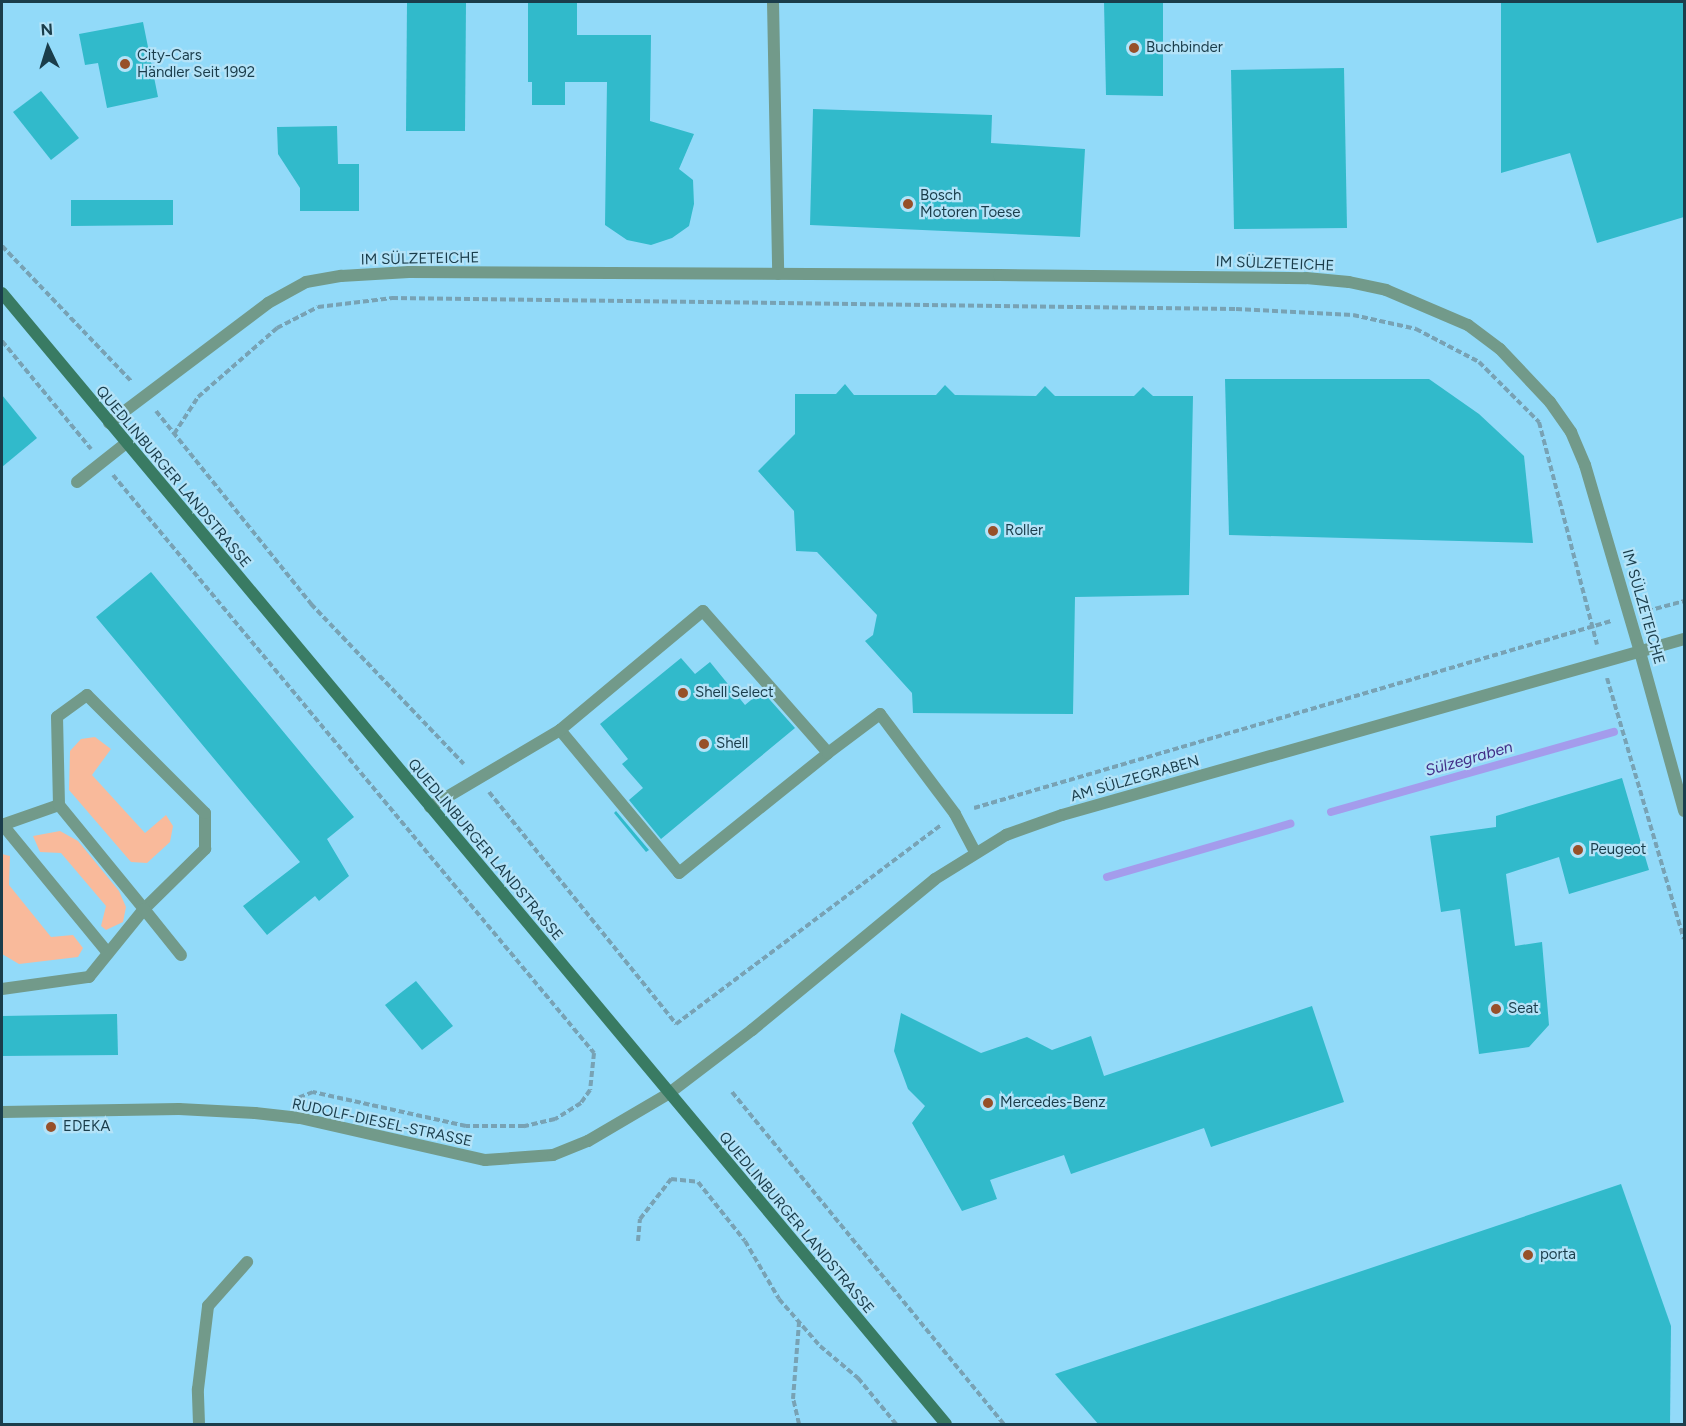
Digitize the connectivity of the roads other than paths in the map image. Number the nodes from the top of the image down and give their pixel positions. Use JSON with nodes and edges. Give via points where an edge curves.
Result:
{"nodes":[{"id":1,"x":774,"y":2,"type":"edge"},
{"id":2,"x":778,"y":274,"type":"junction"},
{"id":3,"x":2,"y":293,"type":"edge"},
{"id":4,"x":109,"y":423,"type":"junction"},
{"id":5,"x":125,"y":444,"type":"junction"},
{"id":6,"x":77,"y":482,"type":"dead end"},
{"id":7,"x":1684,"y":639,"type":"edge"},
{"id":8,"x":1640,"y":652,"type":"junction"},
{"id":9,"x":560,"y":730,"type":"junction"},
{"id":10,"x":828,"y":753,"type":"junction"},
{"id":11,"x":59,"y":805,"type":"junction"},
{"id":12,"x":430,"y":807,"type":"junction"},
{"id":13,"x":1684,"y":811,"type":"edge"},
{"id":14,"x":2,"y":825,"type":"edge"},
{"id":15,"x":975,"y":852,"type":"junction"},
{"id":16,"x":144,"y":909,"type":"junction"},
{"id":17,"x":108,"y":953,"type":"junction"},
{"id":18,"x":181,"y":955,"type":"dead end"},
{"id":19,"x":2,"y":989,"type":"edge"},
{"id":20,"x":668,"y":1094,"type":"junction"},
{"id":21,"x":2,"y":1112,"type":"edge"},
{"id":22,"x":247,"y":1262,"type":"dead end"},
{"id":23,"x":199,"y":1425,"type":"edge"},
{"id":24,"x":946,"y":1425,"type":"edge"}],
"edges":[{"from":1,"to":2,"type":"street"},
{"from":2,"to":4,"type":"street","name":"IM SÜLZETEICHE","via":[[409,272],[306,282],[268,303]]},
{"from":2,"to":8,"type":"street","name":"IM SÜLZETEICHE","via":[[1306,278],[1386,290],[1432,307],[1468,325],[1500,349],[1527,375],[1571,432],[1606,533]]},
{"from":3,"to":4,"type":"main road","name":"QUEDLINBURGER LANDSTRASSE"},
{"from":4,"to":5,"type":"main road","name":"QUEDLINBURGER LANDSTRASSE"},
{"from":5,"to":6,"type":"street"},
{"from":5,"to":12,"type":"main road","name":"QUEDLINBURGER LANDSTRASSE"},
{"from":7,"to":8,"type":"street","name":"AM SÜLZEGRABEN"},
{"from":8,"to":13,"type":"street","name":"IM SÜLZETEICHE"},
{"from":8,"to":15,"type":"street","name":"AM SÜLZEGRABEN","via":[[1054,817]]},
{"from":9,"to":10,"type":"street","via":[[703,611]]},
{"from":9,"to":10,"type":"street","via":[[679,873]]},
{"from":9,"to":12,"type":"street"},
{"from":10,"to":15,"type":"street","via":[[880,714],[955,814]]},
{"from":11,"to":14,"type":"street"},
{"from":11,"to":16,"type":"street"},
{"from":11,"to":16,"type":"street","via":[[57,717],[87,695],[205,813],[205,849]]},
{"from":12,"to":20,"type":"main road","name":"QUEDLINBURGER LANDSTRASSE"},
{"from":14,"to":17,"type":"street"},
{"from":15,"to":20,"type":"street","name":"AM SÜLZEGRABEN","via":[[935,879]]},
{"from":16,"to":17,"type":"street"},
{"from":16,"to":18,"type":"street"},
{"from":17,"to":19,"type":"street","via":[[89,977]]},
{"from":20,"to":21,"type":"street","name":"RUDOLF-DIESEL-STRASSE","via":[[576,1147],[542,1157],[504,1161],[461,1156],[329,1124],[255,1113],[178,1109]]},
{"from":20,"to":24,"type":"main road","name":"QUEDLINBURGER LANDSTRASSE"},
{"from":22,"to":23,"type":"street","via":[[208,1306],[198,1389]]}]}
